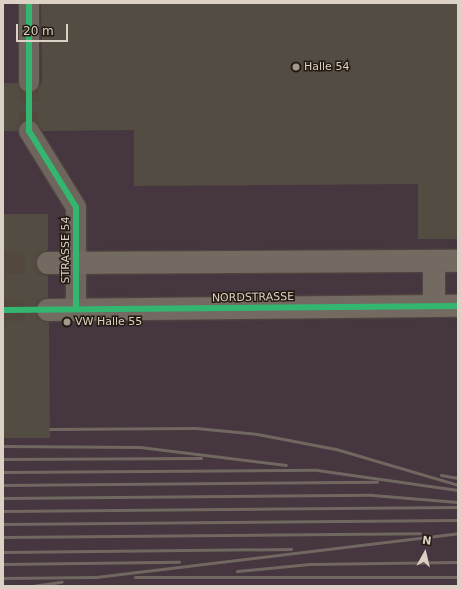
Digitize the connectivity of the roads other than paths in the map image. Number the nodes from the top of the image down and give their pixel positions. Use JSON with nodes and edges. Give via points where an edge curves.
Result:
{"nodes":[{"id":1,"x":29,"y":3,"type":"edge"},
{"id":2,"x":29,"y":82,"type":"tunnel mouth"},
{"id":3,"x":29,"y":131,"type":"tunnel mouth"},
{"id":4,"x":434,"y":261,"type":"junction"},
{"id":5,"x":458,"y":261,"type":"edge"},
{"id":6,"x":48,"y":263,"type":"tunnel mouth"},
{"id":7,"x":76,"y":263,"type":"junction"},
{"id":8,"x":434,"y":306,"type":"junction"},
{"id":9,"x":458,"y":306,"type":"edge"},
{"id":10,"x":76,"y":309,"type":"junction"},
{"id":11,"x":48,"y":310,"type":"tunnel mouth"}],
"edges":[{"from":1,"to":2,"type":"street"},
{"from":3,"to":7,"type":"street","name":"STRASSE 54","via":[[76,207]]},
{"from":4,"to":5,"type":"street"},
{"from":4,"to":7,"type":"street"},
{"from":4,"to":8,"type":"street"},
{"from":6,"to":7,"type":"street"},
{"from":7,"to":10,"type":"street","name":"STRASSE 54"},
{"from":8,"to":9,"type":"street","name":"NORDSTRASSE"},
{"from":8,"to":10,"type":"street","name":"NORDSTRASSE"},
{"from":10,"to":11,"type":"street","name":"NORDSTRASSE"}]}
